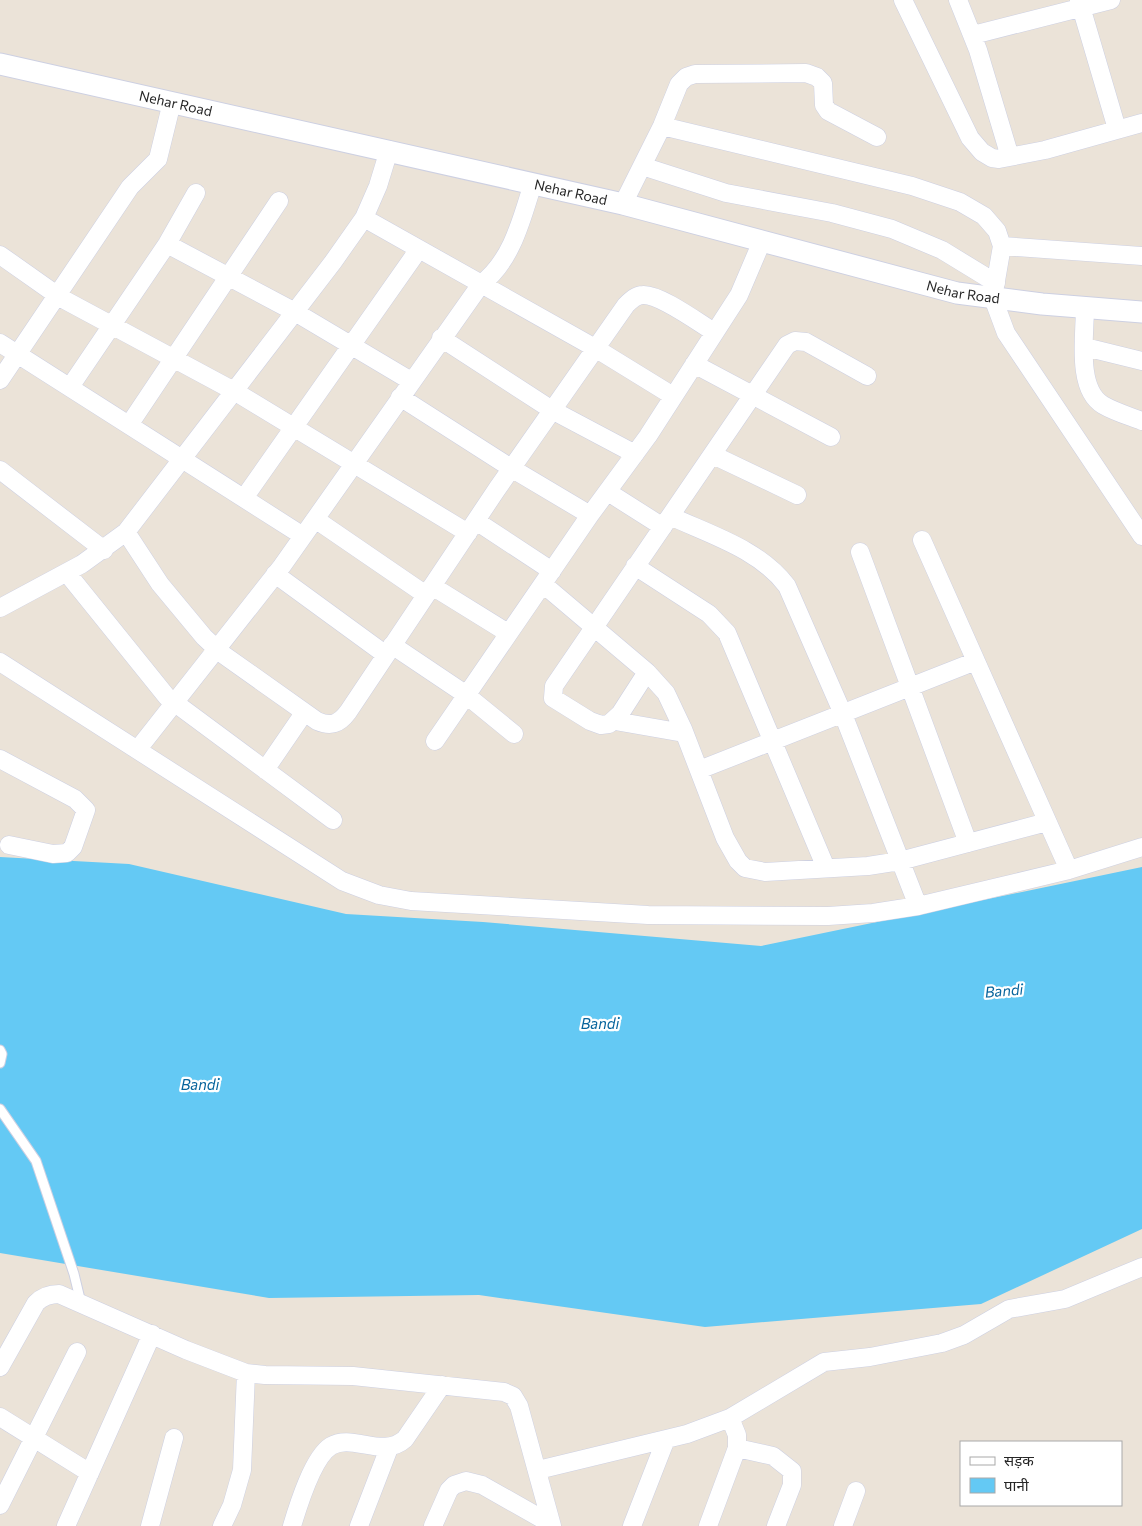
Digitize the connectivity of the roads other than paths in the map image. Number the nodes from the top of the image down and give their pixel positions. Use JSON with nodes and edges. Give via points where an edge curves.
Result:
{"nodes":[{"id":1,"x":903,"y":0,"type":"edge"},
{"id":2,"x":958,"y":0,"type":"edge"},
{"id":3,"x":1111,"y":0,"type":"edge"},
{"id":4,"x":1081,"y":4,"type":"edge"},
{"id":5,"x":972,"y":35,"type":"junction"},
{"id":6,"x":0,"y":64,"type":"edge"},
{"id":7,"x":172,"y":102,"type":"junction"},
{"id":8,"x":1142,"y":123,"type":"edge"},
{"id":9,"x":662,"y":126,"type":"junction"},
{"id":10,"x":1117,"y":129,"type":"junction"},
{"id":11,"x":877,"y":137,"type":"dead end"},
{"id":12,"x":389,"y":150,"type":"junction"},
{"id":13,"x":1010,"y":156,"type":"junction"},
{"id":14,"x":642,"y":166,"type":"junction"},
{"id":15,"x":533,"y":183,"type":"junction"},
{"id":16,"x":196,"y":193,"type":"dead end"},
{"id":17,"x":279,"y":201,"type":"dead end"},
{"id":18,"x":623,"y":204,"type":"junction"},
{"id":19,"x":364,"y":218,"type":"junction"},
{"id":20,"x":762,"y":241,"type":"junction"},
{"id":21,"x":167,"y":244,"type":"junction"},
{"id":22,"x":1002,"y":246,"type":"junction"},
{"id":23,"x":418,"y":249,"type":"junction"},
{"id":24,"x":0,"y":255,"type":"edge"},
{"id":25,"x":1142,"y":256,"type":"edge"},
{"id":26,"x":229,"y":276,"type":"junction"},
{"id":27,"x":480,"y":284,"type":"junction"},
{"id":28,"x":994,"y":290,"type":"junction"},
{"id":29,"x":57,"y":295,"type":"junction"},
{"id":30,"x":1085,"y":307,"type":"junction"},
{"id":31,"x":295,"y":312,"type":"junction"},
{"id":32,"x":1142,"y":312,"type":"edge"},
{"id":33,"x":111,"y":324,"type":"junction"},
{"id":34,"x":714,"y":332,"type":"junction"},
{"id":35,"x":441,"y":338,"type":"junction"},
{"id":36,"x":0,"y":343,"type":"edge"},
{"id":37,"x":350,"y":344,"type":"junction"},
{"id":38,"x":1086,"y":347,"type":"junction"},
{"id":39,"x":594,"y":348,"type":"junction"},
{"id":40,"x":18,"y":354,"type":"junction"},
{"id":41,"x":174,"y":359,"type":"junction"},
{"id":42,"x":1142,"y":361,"type":"edge"},
{"id":43,"x":694,"y":364,"type":"junction"},
{"id":44,"x":867,"y":376,"type":"dead end"},
{"id":45,"x":0,"y":380,"type":"edge"},
{"id":46,"x":411,"y":381,"type":"junction"},
{"id":47,"x":70,"y":387,"type":"junction"},
{"id":48,"x":234,"y":391,"type":"junction"},
{"id":49,"x":674,"y":396,"type":"junction"},
{"id":50,"x":753,"y":396,"type":"junction"},
{"id":51,"x":400,"y":397,"type":"junction"},
{"id":52,"x":552,"y":410,"type":"junction"},
{"id":53,"x":1142,"y":421,"type":"edge"},
{"id":54,"x":129,"y":425,"type":"junction"},
{"id":55,"x":294,"y":427,"type":"junction"},
{"id":56,"x":832,"y":437,"type":"dead end"},
{"id":57,"x":635,"y":454,"type":"junction"},
{"id":58,"x":713,"y":454,"type":"junction"},
{"id":59,"x":183,"y":458,"type":"junction"},
{"id":60,"x":354,"y":463,"type":"junction"},
{"id":61,"x":511,"y":468,"type":"junction"},
{"id":62,"x":1,"y":473,"type":"edge"},
{"id":63,"x":608,"y":492,"type":"junction"},
{"id":64,"x":797,"y":495,"type":"dead end"},
{"id":65,"x":244,"y":498,"type":"junction"},
{"id":66,"x":590,"y":515,"type":"junction"},
{"id":67,"x":315,"y":519,"type":"junction"},
{"id":68,"x":666,"y":521,"type":"junction"},
{"id":69,"x":472,"y":527,"type":"junction"},
{"id":70,"x":126,"y":532,"type":"junction"},
{"id":71,"x":303,"y":536,"type":"junction"},
{"id":72,"x":1142,"y":536,"type":"edge"},
{"id":73,"x":922,"y":540,"type":"dead end"},
{"id":74,"x":104,"y":550,"type":"junction"},
{"id":75,"x":860,"y":552,"type":"dead end"},
{"id":76,"x":635,"y":566,"type":"junction"},
{"id":77,"x":67,"y":573,"type":"junction"},
{"id":78,"x":275,"y":574,"type":"junction"},
{"id":79,"x":548,"y":577,"type":"junction"},
{"id":80,"x":429,"y":590,"type":"junction"},
{"id":81,"x":1,"y":606,"type":"edge"},
{"id":82,"x":594,"y":626,"type":"junction"},
{"id":83,"x":508,"y":633,"type":"junction"},
{"id":84,"x":218,"y":650,"type":"junction"},
{"id":85,"x":389,"y":650,"type":"junction"},
{"id":86,"x":0,"y":662,"type":"edge"},
{"id":87,"x":976,"y":662,"type":"junction"},
{"id":88,"x":647,"y":672,"type":"junction"},
{"id":89,"x":909,"y":688,"type":"junction"},
{"id":90,"x":465,"y":694,"type":"junction"},
{"id":91,"x":174,"y":703,"type":"junction"},
{"id":92,"x":304,"y":713,"type":"junction"},
{"id":93,"x":843,"y":714,"type":"junction"},
{"id":94,"x":615,"y":721,"type":"junction"},
{"id":95,"x":683,"y":729,"type":"junction"},
{"id":96,"x":514,"y":734,"type":"dead end"},
{"id":97,"x":435,"y":741,"type":"dead end"},
{"id":98,"x":773,"y":741,"type":"junction"},
{"id":99,"x":138,"y":749,"type":"junction"},
{"id":100,"x":0,"y":759,"type":"edge"},
{"id":101,"x":264,"y":770,"type":"junction"},
{"id":102,"x":699,"y":770,"type":"junction"},
{"id":103,"x":333,"y":820,"type":"dead end"},
{"id":104,"x":1047,"y":822,"type":"junction"},
{"id":105,"x":968,"y":843,"type":"junction"},
{"id":106,"x":9,"y":845,"type":"dead end"},
{"id":107,"x":1142,"y":847,"type":"edge"},
{"id":108,"x":900,"y":861,"type":"junction"},
{"id":109,"x":826,"y":868,"type":"junction"},
{"id":110,"x":1069,"y":870,"type":"junction"},
{"id":111,"x":918,"y":906,"type":"junction"},
{"id":112,"x":0,"y":1050,"type":"edge"},
{"id":113,"x":0,"y":1063,"type":"edge"},
{"id":114,"x":0,"y":1109,"type":"edge"},
{"id":115,"x":1142,"y":1267,"type":"edge"},
{"id":116,"x":81,"y":1304,"type":"junction"},
{"id":117,"x":152,"y":1334,"type":"junction"},
{"id":118,"x":77,"y":1352,"type":"dead end"},
{"id":119,"x":0,"y":1367,"type":"edge"},
{"id":120,"x":246,"y":1373,"type":"junction"},
{"id":121,"x":442,"y":1385,"type":"junction"},
{"id":122,"x":0,"y":1417,"type":"edge"},
{"id":123,"x":730,"y":1418,"type":"junction"},
{"id":124,"x":32,"y":1437,"type":"junction"},
{"id":125,"x":174,"y":1438,"type":"dead end"},
{"id":126,"x":666,"y":1439,"type":"junction"},
{"id":127,"x":389,"y":1448,"type":"junction"},
{"id":128,"x":737,"y":1448,"type":"junction"},
{"id":129,"x":538,"y":1470,"type":"junction"},
{"id":130,"x":90,"y":1472,"type":"junction"},
{"id":131,"x":856,"y":1491,"type":"dead end"},
{"id":132,"x":0,"y":1505,"type":"edge"},
{"id":133,"x":552,"y":1525,"type":"edge"},
{"id":134,"x":66,"y":1526,"type":"edge"},
{"id":135,"x":150,"y":1526,"type":"edge"},
{"id":136,"x":222,"y":1526,"type":"edge"},
{"id":137,"x":292,"y":1526,"type":"edge"},
{"id":138,"x":358,"y":1526,"type":"edge"},
{"id":139,"x":433,"y":1526,"type":"edge"},
{"id":140,"x":632,"y":1526,"type":"edge"},
{"id":141,"x":708,"y":1526,"type":"edge"},
{"id":142,"x":776,"y":1526,"type":"edge"},
{"id":143,"x":843,"y":1526,"type":"edge"}],
"edges":[{"from":1,"to":13,"type":"street","via":[[974,144],[992,158]]},
{"from":2,"to":5,"type":"street"},
{"from":3,"to":4,"type":"street"},
{"from":4,"to":5,"type":"street"},
{"from":4,"to":10,"type":"street"},
{"from":5,"to":13,"type":"street"},
{"from":6,"to":7,"type":"street","name":"Nehar Road"},
{"from":7,"to":12,"type":"street","name":"Nehar Road"},
{"from":7,"to":29,"type":"street","via":[[158,159],[130,187]]},
{"from":8,"to":10,"type":"street"},
{"from":9,"to":11,"type":"street","via":[[679,84],[686,77],[706,72],[806,73],[823,82],[824,105],[831,115]]},
{"from":9,"to":14,"type":"street"},
{"from":9,"to":22,"type":"street","via":[[942,195],[984,216],[998,231]]},
{"from":10,"to":13,"type":"street","via":[[1045,150]]},
{"from":12,"to":15,"type":"street","name":"Nehar Road"},
{"from":12,"to":19,"type":"street"},
{"from":14,"to":18,"type":"street"},
{"from":14,"to":28,"type":"street","via":[[726,192],[832,213],[892,229],[942,250]]},
{"from":15,"to":18,"type":"street","name":"Nehar Road"},
{"from":15,"to":27,"type":"street","via":[[518,233],[491,276]]},
{"from":16,"to":21,"type":"street"},
{"from":17,"to":26,"type":"street"},
{"from":18,"to":20,"type":"street","name":"Nehar Road"},
{"from":19,"to":23,"type":"street"},
{"from":19,"to":31,"type":"street"},
{"from":20,"to":28,"type":"street","name":"Nehar Road","via":[[957,293]]},
{"from":20,"to":34,"type":"street","via":[[744,285]]},
{"from":21,"to":26,"type":"street"},
{"from":21,"to":33,"type":"street"},
{"from":22,"to":25,"type":"street"},
{"from":22,"to":28,"type":"street"},
{"from":23,"to":27,"type":"street"},
{"from":23,"to":37,"type":"street"},
{"from":24,"to":29,"type":"street"},
{"from":26,"to":31,"type":"street"},
{"from":26,"to":41,"type":"street"},
{"from":27,"to":35,"type":"street"},
{"from":27,"to":39,"type":"street"},
{"from":28,"to":30,"type":"street","name":"Nehar Road"},
{"from":28,"to":72,"type":"street","via":[[1006,333]]},
{"from":29,"to":33,"type":"street"},
{"from":29,"to":40,"type":"street"},
{"from":30,"to":32,"type":"street","name":"Nehar Road"},
{"from":30,"to":38,"type":"street"},
{"from":31,"to":37,"type":"street"},
{"from":31,"to":48,"type":"street"},
{"from":33,"to":41,"type":"street"},
{"from":33,"to":47,"type":"street"},
{"from":34,"to":39,"type":"street","via":[[659,300],[642,295],[626,305]]},
{"from":34,"to":43,"type":"street"},
{"from":35,"to":46,"type":"street"},
{"from":35,"to":52,"type":"street"},
{"from":36,"to":40,"type":"street"},
{"from":37,"to":46,"type":"street"},
{"from":37,"to":55,"type":"street"},
{"from":38,"to":42,"type":"street"},
{"from":38,"to":53,"type":"street","via":[[1089,391],[1102,404]]},
{"from":39,"to":49,"type":"street"},
{"from":39,"to":52,"type":"street"},
{"from":40,"to":45,"type":"street"},
{"from":40,"to":47,"type":"street"},
{"from":41,"to":48,"type":"street"},
{"from":41,"to":54,"type":"street"},
{"from":43,"to":49,"type":"street"},
{"from":43,"to":50,"type":"street"},
{"from":44,"to":50,"type":"street","via":[[806,342],[795,340],[787,345]]},
{"from":46,"to":51,"type":"street"},
{"from":47,"to":54,"type":"street"},
{"from":48,"to":55,"type":"street"},
{"from":48,"to":59,"type":"street"},
{"from":49,"to":57,"type":"street"},
{"from":50,"to":56,"type":"street"},
{"from":50,"to":58,"type":"street"},
{"from":51,"to":60,"type":"street"},
{"from":51,"to":61,"type":"street"},
{"from":52,"to":57,"type":"street"},
{"from":52,"to":61,"type":"street"},
{"from":54,"to":59,"type":"street"},
{"from":55,"to":60,"type":"street"},
{"from":55,"to":65,"type":"street"},
{"from":57,"to":63,"type":"street"},
{"from":58,"to":64,"type":"street"},
{"from":58,"to":68,"type":"street"},
{"from":59,"to":65,"type":"street"},
{"from":59,"to":70,"type":"street"},
{"from":60,"to":67,"type":"street"},
{"from":60,"to":69,"type":"street"},
{"from":61,"to":66,"type":"street"},
{"from":61,"to":69,"type":"street"},
{"from":62,"to":74,"type":"street"},
{"from":63,"to":66,"type":"street"},
{"from":63,"to":68,"type":"street"},
{"from":65,"to":71,"type":"street"},
{"from":66,"to":79,"type":"street"},
{"from":67,"to":71,"type":"street"},
{"from":67,"to":80,"type":"street"},
{"from":68,"to":76,"type":"street"},
{"from":68,"to":93,"type":"street","via":[[752,554],[779,575],[794,600]]},
{"from":69,"to":79,"type":"street"},
{"from":69,"to":80,"type":"street"},
{"from":70,"to":74,"type":"street"},
{"from":70,"to":84,"type":"street","via":[[160,584]]},
{"from":71,"to":78,"type":"street"},
{"from":73,"to":87,"type":"street"},
{"from":74,"to":77,"type":"street"},
{"from":75,"to":89,"type":"street"},
{"from":76,"to":82,"type":"street"},
{"from":76,"to":98,"type":"street","via":[[722,626]]},
{"from":77,"to":81,"type":"street"},
{"from":77,"to":91,"type":"street","via":[[157,688]]},
{"from":78,"to":84,"type":"street"},
{"from":78,"to":85,"type":"street"},
{"from":79,"to":82,"type":"street"},
{"from":79,"to":83,"type":"street"},
{"from":80,"to":83,"type":"street"},
{"from":80,"to":85,"type":"street"},
{"from":82,"to":88,"type":"street"},
{"from":82,"to":94,"type":"street","via":[[554,686],[553,698],[590,721],[601,724]]},
{"from":83,"to":90,"type":"street"},
{"from":84,"to":91,"type":"street"},
{"from":84,"to":92,"type":"street"},
{"from":85,"to":90,"type":"street"},
{"from":85,"to":92,"type":"street","via":[[348,712],[337,723],[324,724]]},
{"from":86,"to":99,"type":"street"},
{"from":87,"to":89,"type":"street"},
{"from":87,"to":104,"type":"street"},
{"from":88,"to":94,"type":"street"},
{"from":88,"to":95,"type":"street","via":[[666,693]]},
{"from":89,"to":93,"type":"street"},
{"from":89,"to":105,"type":"street"},
{"from":90,"to":96,"type":"street"},
{"from":90,"to":97,"type":"street"},
{"from":91,"to":99,"type":"street"},
{"from":91,"to":101,"type":"street"},
{"from":92,"to":101,"type":"street"},
{"from":93,"to":98,"type":"street"},
{"from":93,"to":108,"type":"street"},
{"from":94,"to":95,"type":"street","via":[[678,732]]},
{"from":95,"to":102,"type":"street"},
{"from":98,"to":102,"type":"street"},
{"from":98,"to":109,"type":"street"},
{"from":99,"to":111,"type":"street","via":[[342,881],[379,895],[410,901],[648,915],[828,916]]},
{"from":100,"to":106,"type":"street","via":[[75,799],[86,810],[73,847],[67,853],[52,854]]},
{"from":101,"to":103,"type":"street"},
{"from":102,"to":109,"type":"street","via":[[728,845],[745,868],[764,872]]},
{"from":104,"to":105,"type":"street"},
{"from":104,"to":110,"type":"street"},
{"from":105,"to":108,"type":"street"},
{"from":107,"to":110,"type":"street"},
{"from":108,"to":109,"type":"street"},
{"from":108,"to":111,"type":"street"},
{"from":110,"to":111,"type":"street"},
{"from":112,"to":113,"type":"lane"},
{"from":114,"to":116,"type":"lane","via":[[36,1161]]},
{"from":115,"to":123,"type":"street","via":[[1064,1299],[1009,1308],[964,1335],[942,1343],[824,1362]]},
{"from":116,"to":117,"type":"street"},
{"from":116,"to":119,"type":"street","via":[[59,1294],[40,1299]]},
{"from":117,"to":120,"type":"street"},
{"from":117,"to":130,"type":"street"},
{"from":118,"to":124,"type":"street"},
{"from":120,"to":121,"type":"street","via":[[353,1376]]},
{"from":120,"to":136,"type":"street","via":[[242,1470]]},
{"from":121,"to":127,"type":"street","via":[[406,1439]]},
{"from":121,"to":129,"type":"street","via":[[504,1392],[513,1396]]},
{"from":122,"to":124,"type":"street"},
{"from":123,"to":126,"type":"street"},
{"from":123,"to":128,"type":"street","via":[[737,1435]]},
{"from":124,"to":130,"type":"street"},
{"from":124,"to":132,"type":"street"},
{"from":125,"to":135,"type":"street"},
{"from":126,"to":129,"type":"street"},
{"from":126,"to":140,"type":"street"},
{"from":127,"to":137,"type":"street","via":[[342,1443],[328,1448],[315,1467]]},
{"from":127,"to":138,"type":"street"},
{"from":128,"to":141,"type":"street"},
{"from":128,"to":142,"type":"street","via":[[773,1456],[792,1471],[792,1485]]},
{"from":129,"to":133,"type":"street"},
{"from":130,"to":134,"type":"street"},
{"from":131,"to":143,"type":"street"},
{"from":133,"to":139,"type":"street","via":[[482,1485],[466,1481],[449,1490]]}]}
